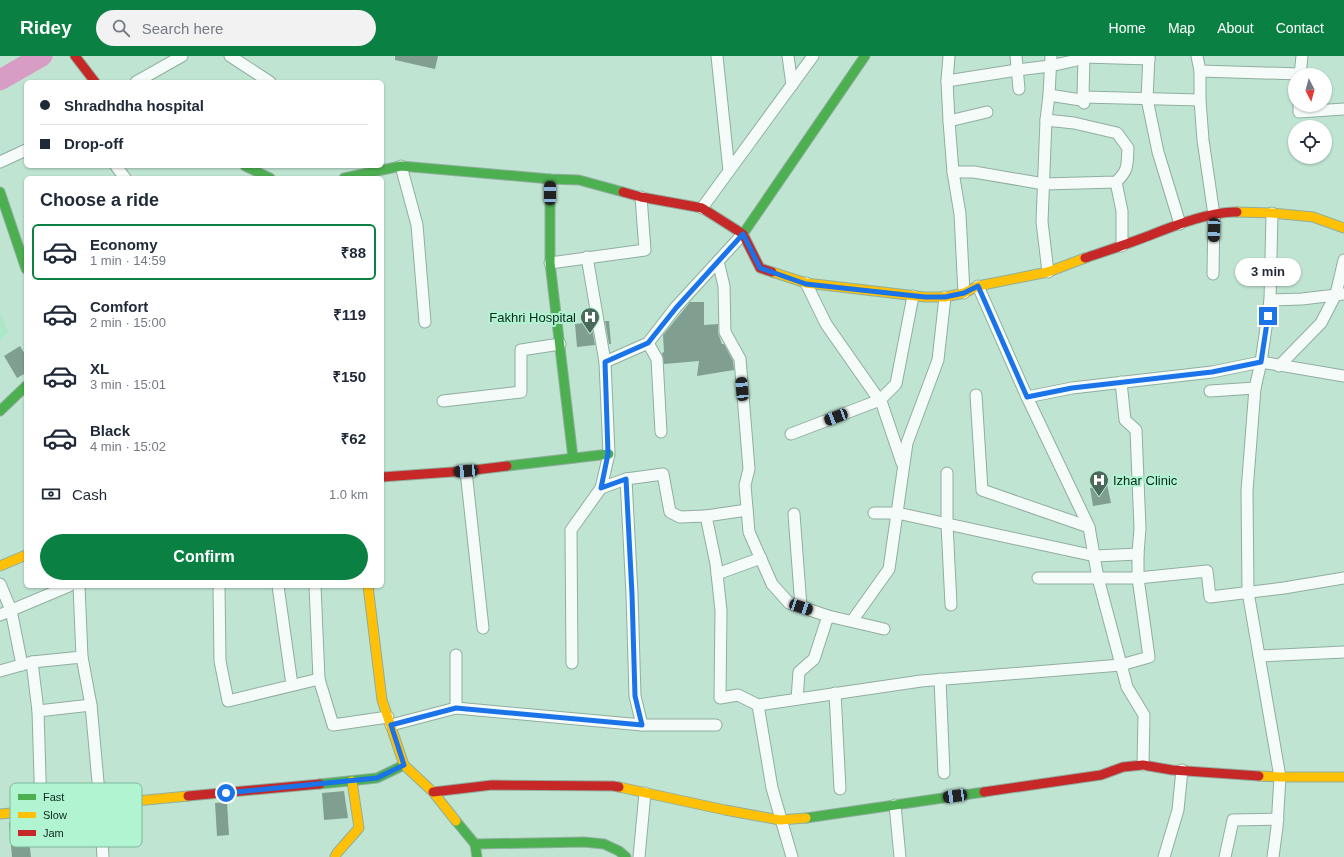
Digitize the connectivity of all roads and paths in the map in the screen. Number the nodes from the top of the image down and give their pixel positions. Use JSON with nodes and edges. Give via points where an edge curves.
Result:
{"nodes":[{"id":1,"x":75,"y":56,"type":"edge"},
{"id":2,"x":182,"y":56,"type":"edge"},
{"id":3,"x":230,"y":56,"type":"edge"},
{"id":4,"x":717,"y":56,"type":"edge"},
{"id":5,"x":788,"y":56,"type":"edge"},
{"id":6,"x":813,"y":56,"type":"edge"},
{"id":7,"x":865,"y":56,"type":"edge"},
{"id":8,"x":949,"y":56,"type":"edge"},
{"id":9,"x":1016,"y":56,"type":"edge"},
{"id":10,"x":1084,"y":56,"type":"edge"},
{"id":11,"x":1197,"y":56,"type":"edge"},
{"id":12,"x":1302,"y":56,"type":"edge"},
{"id":13,"x":1149,"y":57,"type":"edge"},
{"id":14,"x":1051,"y":61,"type":"edge"},
{"id":15,"x":1301,"y":68,"type":"edge"},
{"id":16,"x":1017,"y":71,"type":"junction"},
{"id":17,"x":1200,"y":71,"type":"junction"},
{"id":18,"x":1288,"y":74,"type":"edge"},
{"id":19,"x":92,"y":79,"type":"edge"},
{"id":20,"x":140,"y":80,"type":"edge"},
{"id":21,"x":267,"y":80,"type":"edge"},
{"id":22,"x":947,"y":81,"type":"junction"},
{"id":23,"x":792,"y":85,"type":"junction"},
{"id":24,"x":1019,"y":89,"type":"dead end"},
{"id":25,"x":1049,"y":95,"type":"junction"},
{"id":26,"x":1147,"y":99,"type":"junction"},
{"id":27,"x":1083,"y":100,"type":"junction"},
{"id":28,"x":1200,"y":100,"type":"junction"},
{"id":29,"x":1344,"y":109,"type":"edge"},
{"id":30,"x":1332,"y":110,"type":"edge"},
{"id":31,"x":987,"y":112,"type":"dead end"},
{"id":32,"x":1046,"y":120,"type":"junction"},
{"id":33,"x":949,"y":121,"type":"junction"},
{"id":34,"x":24,"y":151,"type":"edge"},
{"id":35,"x":0,"y":162,"type":"edge"},
{"id":36,"x":401,"y":166,"type":"junction"},
{"id":37,"x":249,"y":168,"type":"edge"},
{"id":38,"x":379,"y":168,"type":"edge"},
{"id":39,"x":384,"y":168,"type":"edge"},
{"id":40,"x":729,"y":171,"type":"junction"},
{"id":41,"x":953,"y":172,"type":"junction"},
{"id":42,"x":266,"y":176,"type":"edge"},
{"id":43,"x":351,"y":176,"type":"edge"},
{"id":44,"x":550,"y":179,"type":"junction"},
{"id":45,"x":1116,"y":182,"type":"junction"},
{"id":46,"x":1044,"y":184,"type":"junction"},
{"id":47,"x":0,"y":192,"type":"edge"},
{"id":48,"x":641,"y":197,"type":"junction"},
{"id":49,"x":702,"y":208,"type":"junction"},
{"id":50,"x":1272,"y":213,"type":"junction"},
{"id":51,"x":1214,"y":215,"type":"junction"},
{"id":52,"x":1180,"y":224,"type":"junction"},
{"id":53,"x":1344,"y":228,"type":"edge"},
{"id":54,"x":743,"y":234,"type":"junction"},
{"id":55,"x":1122,"y":246,"type":"junction"},
{"id":56,"x":588,"y":257,"type":"junction"},
{"id":57,"x":1344,"y":260,"type":"edge"},
{"id":58,"x":718,"y":261,"type":"junction"},
{"id":59,"x":550,"y":262,"type":"junction"},
{"id":60,"x":24,"y":263,"type":"edge"},
{"id":61,"x":1048,"y":272,"type":"junction"},
{"id":62,"x":1213,"y":274,"type":"dead end"},
{"id":63,"x":806,"y":284,"type":"junction"},
{"id":64,"x":978,"y":286,"type":"junction"},
{"id":65,"x":964,"y":293,"type":"junction"},
{"id":66,"x":1340,"y":294,"type":"edge"},
{"id":67,"x":913,"y":296,"type":"junction"},
{"id":68,"x":945,"y":297,"type":"junction"},
{"id":69,"x":1270,"y":300,"type":"junction"},
{"id":70,"x":425,"y":322,"type":"dead end"},
{"id":71,"x":648,"y":343,"type":"junction"},
{"id":72,"x":560,"y":344,"type":"junction"},
{"id":73,"x":605,"y":362,"type":"junction"},
{"id":74,"x":1261,"y":362,"type":"junction"},
{"id":75,"x":1279,"y":366,"type":"junction"},
{"id":76,"x":1344,"y":376,"type":"edge"},
{"id":77,"x":1121,"y":382,"type":"junction"},
{"id":78,"x":24,"y":388,"type":"edge"},
{"id":79,"x":1255,"y":388,"type":"junction"},
{"id":80,"x":1210,"y":391,"type":"dead end"},
{"id":81,"x":976,"y":395,"type":"dead end"},
{"id":82,"x":1027,"y":397,"type":"junction"},
{"id":83,"x":880,"y":400,"type":"junction"},
{"id":84,"x":443,"y":401,"type":"dead end"},
{"id":85,"x":0,"y":411,"type":"edge"},
{"id":86,"x":661,"y":432,"type":"dead end"},
{"id":87,"x":791,"y":434,"type":"dead end"},
{"id":88,"x":608,"y":454,"type":"junction"},
{"id":89,"x":573,"y":458,"type":"junction"},
{"id":90,"x":903,"y":466,"type":"junction"},
{"id":91,"x":466,"y":471,"type":"junction"},
{"id":92,"x":947,"y":473,"type":"dead end"},
{"id":93,"x":384,"y":477,"type":"edge"},
{"id":94,"x":626,"y":479,"type":"junction"},
{"id":95,"x":601,"y":488,"type":"junction"},
{"id":96,"x":747,"y":510,"type":"junction"},
{"id":97,"x":874,"y":513,"type":"dead end"},
{"id":98,"x":897,"y":513,"type":"junction"},
{"id":99,"x":794,"y":514,"type":"dead end"},
{"id":100,"x":706,"y":516,"type":"junction"},
{"id":101,"x":947,"y":524,"type":"junction"},
{"id":102,"x":1089,"y":527,"type":"junction"},
{"id":103,"x":1138,"y":554,"type":"junction"},
{"id":104,"x":24,"y":556,"type":"edge"},
{"id":105,"x":1095,"y":556,"type":"junction"},
{"id":106,"x":761,"y":558,"type":"junction"},
{"id":107,"x":0,"y":566,"type":"edge"},
{"id":108,"x":717,"y":574,"type":"junction"},
{"id":109,"x":1038,"y":578,"type":"dead end"},
{"id":110,"x":1098,"y":578,"type":"junction"},
{"id":111,"x":1138,"y":578,"type":"junction"},
{"id":112,"x":1344,"y":578,"type":"edge"},
{"id":113,"x":0,"y":584,"type":"edge"},
{"id":114,"x":65,"y":588,"type":"edge"},
{"id":115,"x":79,"y":588,"type":"edge"},
{"id":116,"x":219,"y":588,"type":"edge"},
{"id":117,"x":278,"y":588,"type":"edge"},
{"id":118,"x":315,"y":588,"type":"edge"},
{"id":119,"x":368,"y":588,"type":"edge"},
{"id":120,"x":1248,"y":592,"type":"junction"},
{"id":121,"x":952,"y":605,"type":"dead end"},
{"id":122,"x":801,"y":607,"type":"junction"},
{"id":123,"x":11,"y":610,"type":"junction"},
{"id":124,"x":0,"y":615,"type":"edge"},
{"id":125,"x":828,"y":616,"type":"junction"},
{"id":126,"x":852,"y":622,"type":"junction"},
{"id":127,"x":483,"y":628,"type":"dead end"},
{"id":128,"x":884,"y":629,"type":"dead end"},
{"id":129,"x":1344,"y":652,"type":"edge"},
{"id":130,"x":456,"y":655,"type":"dead end"},
{"id":131,"x":1259,"y":656,"type":"junction"},
{"id":132,"x":82,"y":657,"type":"junction"},
{"id":133,"x":27,"y":663,"type":"junction"},
{"id":134,"x":572,"y":663,"type":"dead end"},
{"id":135,"x":1121,"y":665,"type":"junction"},
{"id":136,"x":0,"y":671,"type":"edge"},
{"id":137,"x":319,"y":679,"type":"junction"},
{"id":138,"x":940,"y":679,"type":"junction"},
{"id":139,"x":292,"y":685,"type":"junction"},
{"id":140,"x":835,"y":693,"type":"junction"},
{"id":141,"x":797,"y":699,"type":"junction"},
{"id":142,"x":91,"y":705,"type":"junction"},
{"id":143,"x":758,"y":705,"type":"junction"},
{"id":144,"x":456,"y":708,"type":"junction"},
{"id":145,"x":38,"y":711,"type":"junction"},
{"id":146,"x":389,"y":721,"type":"junction"},
{"id":147,"x":642,"y":725,"type":"junction"},
{"id":148,"x":716,"y":725,"type":"dead end"},
{"id":149,"x":404,"y":765,"type":"junction"},
{"id":150,"x":1143,"y":765,"type":"junction"},
{"id":151,"x":1182,"y":770,"type":"junction"},
{"id":152,"x":944,"y":773,"type":"dead end"},
{"id":153,"x":1280,"y":777,"type":"junction"},
{"id":154,"x":1344,"y":777,"type":"edge"},
{"id":155,"x":352,"y":781,"type":"junction"},
{"id":156,"x":40,"y":783,"type":"edge"},
{"id":157,"x":98,"y":783,"type":"edge"},
{"id":158,"x":840,"y":789,"type":"dead end"},
{"id":159,"x":433,"y":792,"type":"junction"},
{"id":160,"x":645,"y":793,"type":"junction"},
{"id":161,"x":142,"y":800,"type":"edge"},
{"id":162,"x":895,"y":805,"type":"junction"},
{"id":163,"x":10,"y":813,"type":"edge"},
{"id":164,"x":0,"y":814,"type":"edge"},
{"id":165,"x":1278,"y":819,"type":"junction"},
{"id":166,"x":780,"y":820,"type":"junction"},
{"id":167,"x":475,"y":844,"type":"junction"},
{"id":168,"x":102,"y":847,"type":"edge"},
{"id":169,"x":103,"y":857,"type":"edge"},
{"id":170,"x":335,"y":857,"type":"edge"},
{"id":171,"x":477,"y":857,"type":"edge"},
{"id":172,"x":626,"y":857,"type":"edge"},
{"id":173,"x":639,"y":857,"type":"edge"},
{"id":174,"x":792,"y":857,"type":"edge"},
{"id":175,"x":900,"y":857,"type":"edge"},
{"id":176,"x":1164,"y":857,"type":"edge"},
{"id":177,"x":1225,"y":857,"type":"edge"},
{"id":178,"x":1273,"y":857,"type":"edge"}],
"edges":[{"from":1,"to":19,"type":"street"},
{"from":2,"to":20,"type":"street"},
{"from":3,"to":21,"type":"street"},
{"from":4,"to":40,"type":"street"},
{"from":5,"to":23,"type":"street"},
{"from":6,"to":23,"type":"street"},
{"from":7,"to":54,"type":"street"},
{"from":8,"to":22,"type":"street"},
{"from":9,"to":16,"type":"street"},
{"from":10,"to":13,"type":"street"},
{"from":10,"to":14,"type":"street","via":[[1073,61]]},
{"from":10,"to":27,"type":"street"},
{"from":11,"to":17,"type":"street"},
{"from":12,"to":15,"type":"street"},
{"from":13,"to":26,"type":"street"},
{"from":14,"to":16,"type":"street"},
{"from":14,"to":25,"type":"street"},
{"from":16,"to":22,"type":"street"},
{"from":16,"to":24,"type":"street"},
{"from":17,"to":18,"type":"street"},
{"from":17,"to":28,"type":"street"},
{"from":22,"to":33,"type":"street"},
{"from":23,"to":40,"type":"street"},
{"from":25,"to":27,"type":"street"},
{"from":25,"to":32,"type":"street"},
{"from":26,"to":27,"type":"street"},
{"from":26,"to":28,"type":"street"},
{"from":26,"to":52,"type":"street","via":[[1158,152]]},
{"from":28,"to":51,"type":"street"},
{"from":29,"to":30,"type":"street"},
{"from":31,"to":33,"type":"street"},
{"from":32,"to":45,"type":"street","via":[[1074,123],[1116,133],[1128,148],[1124,175]]},
{"from":32,"to":46,"type":"street"},
{"from":33,"to":41,"type":"street"},
{"from":34,"to":35,"type":"street"},
{"from":36,"to":39,"type":"street"},
{"from":36,"to":44,"type":"street"},
{"from":36,"to":70,"type":"street","via":[[417,225]]},
{"from":37,"to":42,"type":"street"},
{"from":38,"to":43,"type":"street"},
{"from":40,"to":49,"type":"street"},
{"from":41,"to":46,"type":"street","via":[[974,172]]},
{"from":41,"to":65,"type":"street","via":[[960,214]]},
{"from":44,"to":48,"type":"street","via":[[579,180]]},
{"from":44,"to":59,"type":"street"},
{"from":45,"to":46,"type":"street"},
{"from":45,"to":55,"type":"street","via":[[1122,211]]},
{"from":46,"to":61,"type":"street","via":[[1042,222]]},
{"from":47,"to":60,"type":"street"},
{"from":48,"to":49,"type":"street"},
{"from":48,"to":56,"type":"street","via":[[645,250]]},
{"from":49,"to":54,"type":"street"},
{"from":50,"to":51,"type":"street","via":[[1233,212]]},
{"from":50,"to":53,"type":"street","via":[[1313,217]]},
{"from":50,"to":69,"type":"street"},
{"from":51,"to":52,"type":"street"},
{"from":51,"to":62,"type":"street"},
{"from":52,"to":55,"type":"street"},
{"from":54,"to":58,"type":"street"},
{"from":54,"to":63,"type":"street","via":[[760,268]]},
{"from":55,"to":61,"type":"street"},
{"from":56,"to":59,"type":"street"},
{"from":56,"to":73,"type":"street"},
{"from":57,"to":66,"type":"street"},
{"from":58,"to":71,"type":"street"},
{"from":58,"to":96,"type":"street","via":[[724,286],[725,332],[740,359],[750,469],[745,485]]},
{"from":59,"to":72,"type":"street"},
{"from":61,"to":64,"type":"street"},
{"from":63,"to":67,"type":"street"},
{"from":63,"to":83,"type":"street","via":[[826,324]]},
{"from":64,"to":65,"type":"street"},
{"from":64,"to":82,"type":"street"},
{"from":65,"to":68,"type":"street"},
{"from":66,"to":69,"type":"street"},
{"from":66,"to":75,"type":"street","via":[[1320,323]]},
{"from":67,"to":68,"type":"street"},
{"from":67,"to":83,"type":"street","via":[[896,384]]},
{"from":68,"to":90,"type":"street","via":[[938,360],[906,443]]},
{"from":69,"to":74,"type":"street"},
{"from":71,"to":73,"type":"street"},
{"from":71,"to":86,"type":"street","via":[[657,359]]},
{"from":72,"to":84,"type":"street","via":[[521,350],[521,392]]},
{"from":72,"to":89,"type":"street"},
{"from":73,"to":88,"type":"street"},
{"from":74,"to":75,"type":"street"},
{"from":74,"to":77,"type":"street","via":[[1212,372]]},
{"from":74,"to":79,"type":"street"},
{"from":75,"to":76,"type":"street"},
{"from":77,"to":82,"type":"street"},
{"from":77,"to":103,"type":"street","via":[[1125,420],[1136,430],[1140,528]]},
{"from":78,"to":85,"type":"street"},
{"from":79,"to":80,"type":"street"},
{"from":79,"to":120,"type":"street","via":[[1247,491]]},
{"from":81,"to":102,"type":"street","via":[[982,490]]},
{"from":82,"to":102,"type":"street"},
{"from":83,"to":87,"type":"street"},
{"from":83,"to":90,"type":"street"},
{"from":88,"to":89,"type":"street"},
{"from":88,"to":95,"type":"street"},
{"from":89,"to":91,"type":"street"},
{"from":90,"to":98,"type":"street"},
{"from":91,"to":93,"type":"street"},
{"from":91,"to":127,"type":"street"},
{"from":92,"to":101,"type":"street"},
{"from":94,"to":95,"type":"street"},
{"from":94,"to":100,"type":"street","via":[[663,474],[670,512],[680,517]]},
{"from":94,"to":147,"type":"street","via":[[635,696]]},
{"from":95,"to":134,"type":"street","via":[[570,530]]},
{"from":96,"to":100,"type":"street"},
{"from":96,"to":106,"type":"street","via":[[749,532]]},
{"from":97,"to":98,"type":"street"},
{"from":98,"to":101,"type":"street"},
{"from":98,"to":126,"type":"street","via":[[889,570]]},
{"from":99,"to":122,"type":"street"},
{"from":100,"to":108,"type":"street"},
{"from":101,"to":105,"type":"street"},
{"from":101,"to":121,"type":"street"},
{"from":102,"to":105,"type":"street"},
{"from":103,"to":105,"type":"street"},
{"from":103,"to":111,"type":"street"},
{"from":104,"to":107,"type":"street"},
{"from":105,"to":110,"type":"street"},
{"from":106,"to":108,"type":"street"},
{"from":106,"to":122,"type":"street","via":[[772,584],[789,603]]},
{"from":108,"to":143,"type":"street","via":[[721,611],[720,698],[738,695]]},
{"from":109,"to":110,"type":"street"},
{"from":110,"to":111,"type":"street"},
{"from":110,"to":135,"type":"street"},
{"from":111,"to":120,"type":"street","via":[[1207,571],[1210,597]]},
{"from":111,"to":135,"type":"street","via":[[1149,657]]},
{"from":112,"to":120,"type":"street"},
{"from":113,"to":123,"type":"street"},
{"from":114,"to":123,"type":"street"},
{"from":115,"to":132,"type":"street"},
{"from":116,"to":139,"type":"street","via":[[220,661],[228,701]]},
{"from":117,"to":139,"type":"street"},
{"from":118,"to":137,"type":"street"},
{"from":119,"to":146,"type":"street","via":[[382,700]]},
{"from":120,"to":131,"type":"street"},
{"from":122,"to":125,"type":"street"},
{"from":123,"to":124,"type":"street"},
{"from":123,"to":133,"type":"street"},
{"from":125,"to":126,"type":"street"},
{"from":125,"to":141,"type":"street","via":[[814,659],[799,672]]},
{"from":126,"to":128,"type":"street"},
{"from":129,"to":131,"type":"street"},
{"from":130,"to":144,"type":"street"},
{"from":131,"to":153,"type":"street"},
{"from":132,"to":133,"type":"street"},
{"from":132,"to":142,"type":"street"},
{"from":133,"to":136,"type":"street"},
{"from":133,"to":145,"type":"street"},
{"from":135,"to":138,"type":"street"},
{"from":135,"to":150,"type":"street","via":[[1127,687],[1144,715]]},
{"from":137,"to":139,"type":"street"},
{"from":137,"to":146,"type":"street","via":[[333,725]]},
{"from":138,"to":140,"type":"street"},
{"from":138,"to":152,"type":"street"},
{"from":140,"to":141,"type":"street"},
{"from":140,"to":158,"type":"street"},
{"from":141,"to":143,"type":"street"},
{"from":142,"to":145,"type":"street"},
{"from":142,"to":157,"type":"street"},
{"from":143,"to":166,"type":"street"},
{"from":144,"to":146,"type":"street"},
{"from":144,"to":147,"type":"street"},
{"from":145,"to":156,"type":"street"},
{"from":146,"to":149,"type":"street"},
{"from":147,"to":148,"type":"street"},
{"from":149,"to":155,"type":"street","via":[[377,778]]},
{"from":149,"to":159,"type":"street"},
{"from":150,"to":151,"type":"street"},
{"from":150,"to":162,"type":"street","via":[[1123,766],[1101,775],[1059,782]]},
{"from":151,"to":153,"type":"street"},
{"from":151,"to":176,"type":"street","via":[[1178,810]]},
{"from":153,"to":154,"type":"street"},
{"from":153,"to":165,"type":"street"},
{"from":155,"to":161,"type":"street"},
{"from":155,"to":170,"type":"street","via":[[359,828]]},
{"from":159,"to":160,"type":"street","via":[[492,786],[614,786]]},
{"from":159,"to":167,"type":"street"},
{"from":160,"to":166,"type":"street"},
{"from":160,"to":173,"type":"street"},
{"from":162,"to":166,"type":"street"},
{"from":162,"to":175,"type":"street"},
{"from":163,"to":164,"type":"street"},
{"from":165,"to":177,"type":"street","via":[[1233,820]]},
{"from":165,"to":178,"type":"street"},
{"from":166,"to":174,"type":"street"},
{"from":167,"to":171,"type":"street"},
{"from":167,"to":172,"type":"street","via":[[584,842],[604,844]]},
{"from":168,"to":169,"type":"street"}]}
